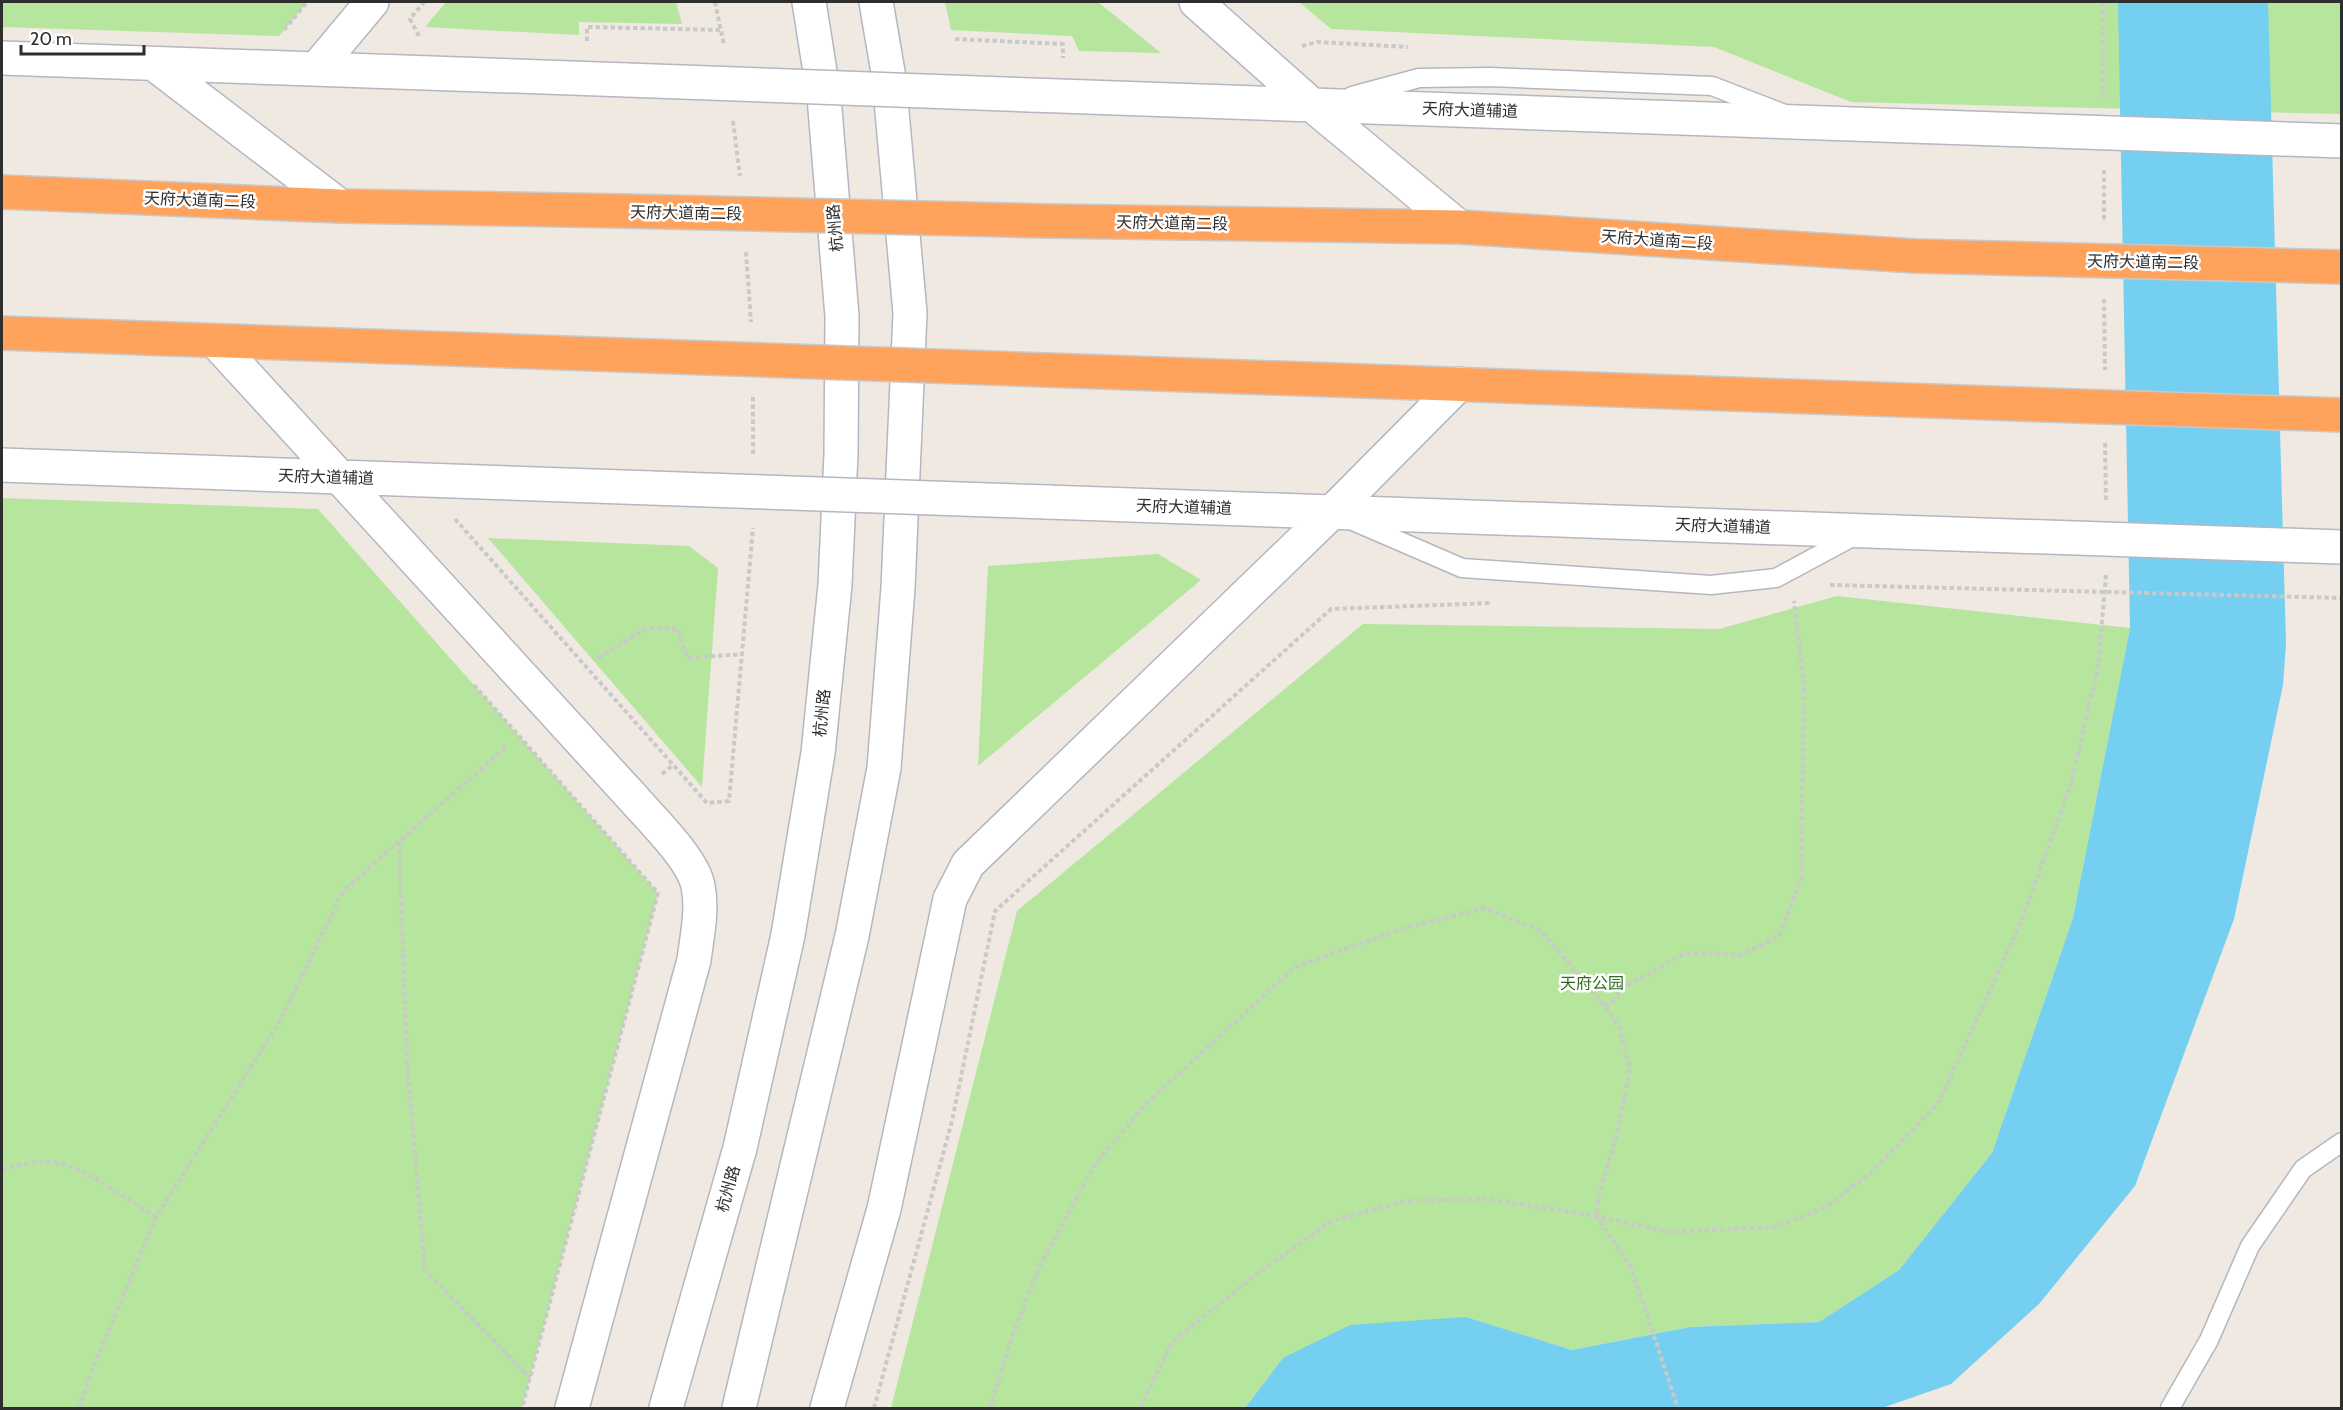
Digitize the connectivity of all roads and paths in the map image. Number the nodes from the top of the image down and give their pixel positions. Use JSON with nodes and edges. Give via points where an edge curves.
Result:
{"nodes":[{"id":1,"x":372,"y":2,"type":"edge"},
{"id":2,"x":424,"y":2,"type":"edge"},
{"id":3,"x":809,"y":2,"type":"edge"},
{"id":4,"x":876,"y":2,"type":"edge"},
{"id":5,"x":1196,"y":2,"type":"edge"},
{"id":6,"x":2103,"y":2,"type":"edge"},
{"id":7,"x":587,"y":27,"type":"dead end"},
{"id":8,"x":722,"y":30,"type":"dead end"},
{"id":9,"x":420,"y":38,"type":"dead end"},
{"id":10,"x":955,"y":39,"type":"dead end"},
{"id":11,"x":1063,"y":44,"type":"dead end"},
{"id":12,"x":2,"y":58,"type":"edge"},
{"id":13,"x":154,"y":64,"type":"junction"},
{"id":14,"x":316,"y":69,"type":"junction"},
{"id":15,"x":1312,"y":105,"type":"junction"},
{"id":16,"x":2103,"y":109,"type":"dead end"},
{"id":17,"x":2342,"y":141,"type":"edge"},
{"id":18,"x":2104,"y":168,"type":"dead end"},
{"id":19,"x":2,"y":192,"type":"edge"},
{"id":20,"x":340,"y":206,"type":"junction"},
{"id":21,"x":1459,"y":227,"type":"junction"},
{"id":22,"x":2104,"y":227,"type":"dead end"},
{"id":23,"x":2342,"y":267,"type":"edge"},
{"id":24,"x":2104,"y":298,"type":"dead end"},
{"id":25,"x":2,"y":333,"type":"edge"},
{"id":26,"x":215,"y":341,"type":"junction"},
{"id":27,"x":2105,"y":380,"type":"dead end"},
{"id":28,"x":1459,"y":384,"type":"junction"},
{"id":29,"x":2342,"y":415,"type":"edge"},
{"id":30,"x":2105,"y":439,"type":"dead end"},
{"id":31,"x":2,"y":465,"type":"edge"},
{"id":32,"x":342,"y":477,"type":"junction"},
{"id":33,"x":2106,"y":510,"type":"dead end"},
{"id":34,"x":1332,"y":512,"type":"junction"},
{"id":35,"x":1863,"y":531,"type":"junction"},
{"id":36,"x":2342,"y":547,"type":"edge"},
{"id":37,"x":2106,"y":569,"type":"dead end"},
{"id":38,"x":1776,"y":578,"type":"junction"},
{"id":39,"x":1827,"y":585,"type":"dead end"},
{"id":40,"x":2342,"y":598,"type":"edge"},
{"id":41,"x":1497,"y":603,"type":"dead end"},
{"id":42,"x":743,"y":654,"type":"dead end"},
{"id":43,"x":598,"y":658,"type":"dead end"},
{"id":44,"x":466,"y":676,"type":"dead end"},
{"id":45,"x":506,"y":747,"type":"dead end"},
{"id":46,"x":399,"y":841,"type":"junction"},
{"id":47,"x":1606,"y":1007,"type":"junction"},
{"id":48,"x":2342,"y":1142,"type":"edge"},
{"id":49,"x":2,"y":1169,"type":"edge"},
{"id":50,"x":1596,"y":1216,"type":"junction"},
{"id":51,"x":156,"y":1217,"type":"junction"},
{"id":52,"x":530,"y":1378,"type":"junction"},
{"id":53,"x":79,"y":1408,"type":"edge"},
{"id":54,"x":522,"y":1408,"type":"edge"},
{"id":55,"x":572,"y":1408,"type":"edge"},
{"id":56,"x":666,"y":1408,"type":"edge"},
{"id":57,"x":739,"y":1408,"type":"edge"},
{"id":58,"x":828,"y":1408,"type":"edge"},
{"id":59,"x":874,"y":1408,"type":"edge"},
{"id":60,"x":990,"y":1408,"type":"edge"},
{"id":61,"x":1140,"y":1408,"type":"edge"},
{"id":62,"x":1678,"y":1408,"type":"edge"},
{"id":63,"x":2170,"y":1408,"type":"edge"}],
"edges":[{"from":1,"to":14,"type":"main road"},
{"from":2,"to":9,"type":"path","via":[[410,19]]},
{"from":3,"to":56,"type":"main road","name":"杭州路","via":[[824,97],[842,316],[836,585],[818,753],[788,935],[740,1148]]},
{"from":4,"to":57,"type":"main road","via":[[889,78],[910,313],[898,588],[884,768],[852,936]]},
{"from":5,"to":15,"type":"main road"},
{"from":6,"to":16,"type":"path"},
{"from":7,"to":8,"type":"path"},
{"from":10,"to":11,"type":"path"},
{"from":12,"to":13,"type":"main road"},
{"from":13,"to":14,"type":"main road"},
{"from":13,"to":20,"type":"main road"},
{"from":14,"to":15,"type":"main road","name":"天府大道辅道","bridge":true},
{"from":15,"to":17,"type":"main road","name":"天府大道辅道","bridge":true},
{"from":15,"to":21,"type":"main road"},
{"from":18,"to":22,"type":"path"},
{"from":19,"to":20,"type":"highway","name":"天府大道南二段"},
{"from":20,"to":21,"type":"highway","name":"天府大道南二段","bridge":true},
{"from":21,"to":23,"type":"highway","name":"天府大道南二段","bridge":true,"via":[[1915,256]]},
{"from":24,"to":27,"type":"path"},
{"from":25,"to":26,"type":"highway"},
{"from":26,"to":28,"type":"highway","bridge":true},
{"from":26,"to":32,"type":"main road"},
{"from":28,"to":29,"type":"highway","bridge":true},
{"from":28,"to":34,"type":"main road"},
{"from":30,"to":33,"type":"path"},
{"from":31,"to":32,"type":"main road","name":"天府大道辅道"},
{"from":32,"to":34,"type":"main road","name":"天府大道辅道","bridge":true},
{"from":32,"to":55,"type":"main road","via":[[654,822],[681,854],[698,885],[700,915],[694,960]]},
{"from":34,"to":35,"type":"main road","name":"天府大道辅道"},
{"from":34,"to":38,"type":"lane","via":[[1462,568],[1711,585]]},
{"from":34,"to":58,"type":"main road","via":[[968,864],[950,899],[884,1209]]},
{"from":35,"to":36,"type":"main road","name":"天府大道辅道","bridge":true},
{"from":35,"to":38,"type":"lane"},
{"from":37,"to":50,"type":"path","via":[[2098,668],[2070,787],[2021,922],[1940,1102],[1874,1170],[1826,1207],[1775,1227],[1668,1232]]},
{"from":38,"to":47,"type":"path","via":[[1794,593],[1804,687],[1801,879],[1779,936],[1741,955],[1686,953],[1626,986]]},
{"from":39,"to":40,"type":"path","bridge":true},
{"from":41,"to":59,"type":"path","via":[[1330,609],[995,911],[952,1121]]},
{"from":42,"to":43,"type":"path","via":[[687,658],[678,629],[647,628]]},
{"from":44,"to":52,"type":"path","via":[[658,893]]},
{"from":45,"to":46,"type":"path"},
{"from":46,"to":51,"type":"path","via":[[343,891],[280,1021]]},
{"from":46,"to":52,"type":"path","via":[[407,1063],[425,1270]]},
{"from":47,"to":50,"type":"path","via":[[1619,1027],[1630,1070]]},
{"from":47,"to":60,"type":"path","via":[[1541,931],[1485,909],[1404,928],[1295,967],[1146,1104],[1096,1163],[1040,1264]]},
{"from":48,"to":63,"type":"lane","via":[[2303,1168],[2250,1246],[2209,1340]]},
{"from":49,"to":51,"type":"path","via":[[58,1163],[89,1176]]},
{"from":50,"to":61,"type":"path","via":[[1487,1199],[1404,1201],[1332,1221],[1263,1269],[1172,1342]]},
{"from":50,"to":62,"type":"path","via":[[1631,1267]]},
{"from":51,"to":53,"type":"path"},
{"from":52,"to":54,"type":"path"}]}
